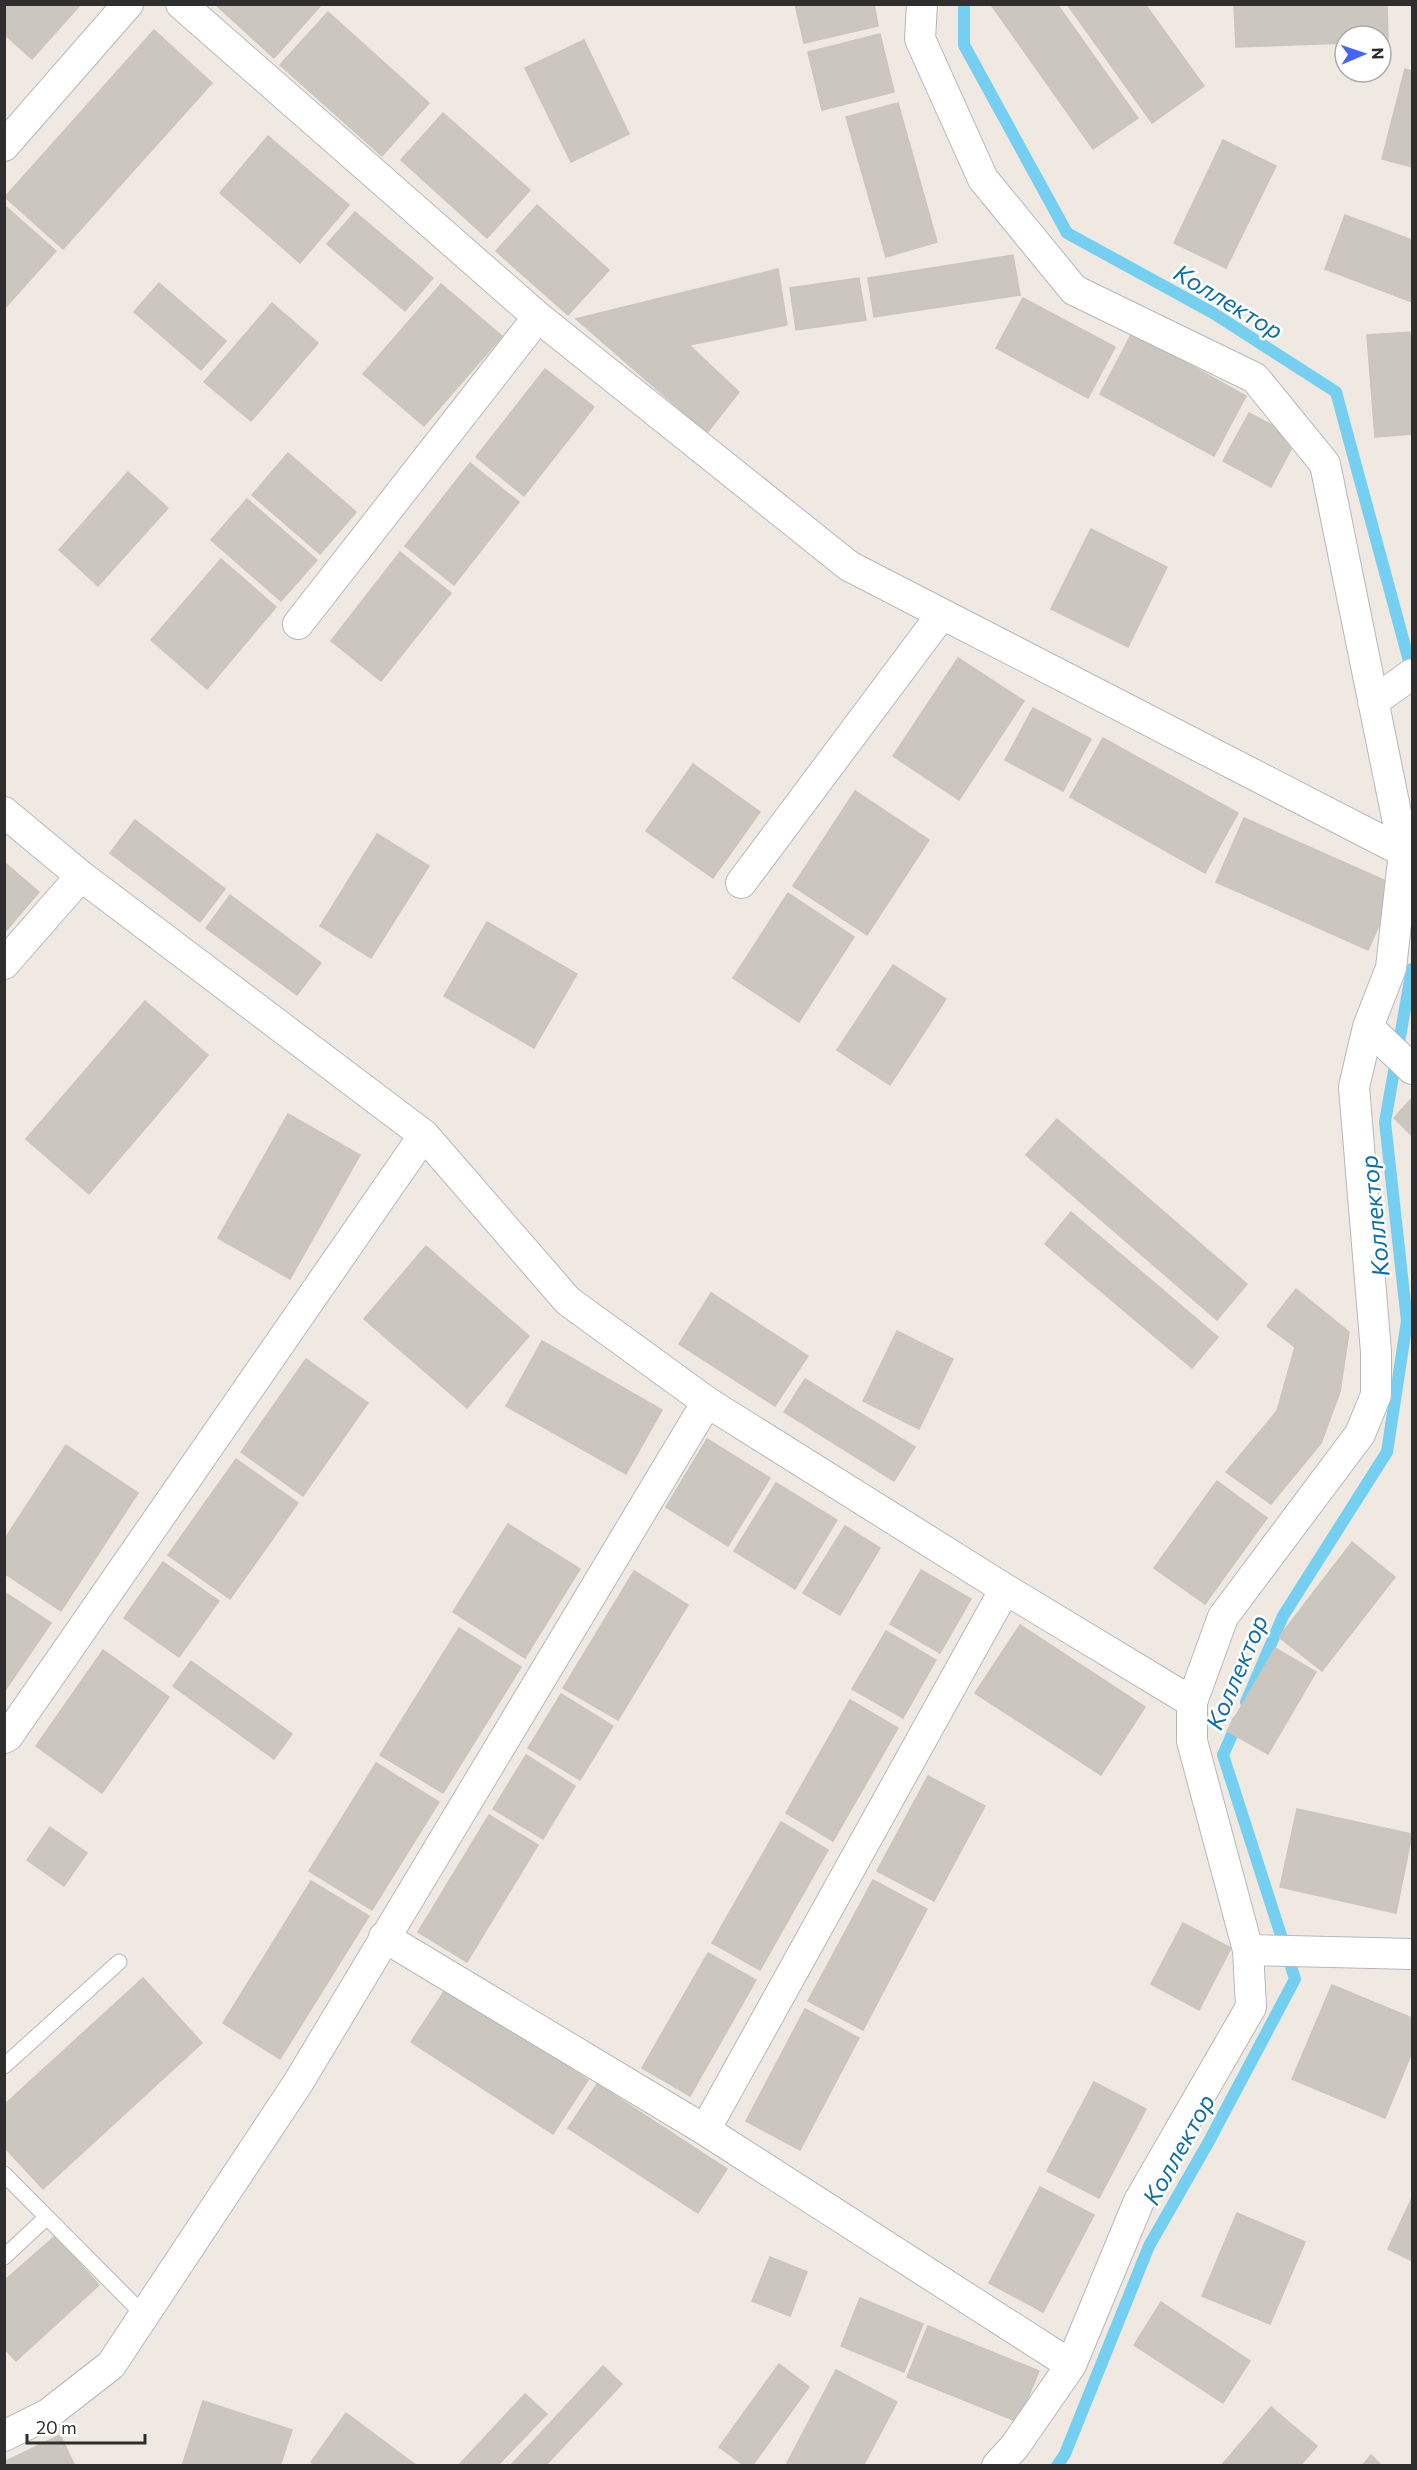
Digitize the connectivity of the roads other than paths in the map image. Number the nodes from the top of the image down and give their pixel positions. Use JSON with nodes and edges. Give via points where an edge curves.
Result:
{"nodes":[{"id":1,"x":128,"y":4,"type":"edge"},
{"id":2,"x":181,"y":4,"type":"edge"},
{"id":3,"x":922,"y":4,"type":"edge"},
{"id":4,"x":4,"y":146,"type":"edge"},
{"id":5,"x":538,"y":317,"type":"junction"},
{"id":6,"x":942,"y":614,"type":"junction"},
{"id":7,"x":298,"y":624,"type":"dead end"},
{"id":8,"x":1413,"y":674,"type":"edge"},
{"id":9,"x":1373,"y":702,"type":"junction"},
{"id":10,"x":4,"y":812,"type":"edge"},
{"id":11,"x":1404,"y":852,"type":"junction"},
{"id":12,"x":81,"y":876,"type":"junction"},
{"id":13,"x":741,"y":884,"type":"dead end"},
{"id":14,"x":4,"y":964,"type":"edge"},
{"id":15,"x":1368,"y":1027,"type":"junction"},
{"id":16,"x":1413,"y":1069,"type":"edge"},
{"id":17,"x":424,"y":1135,"type":"junction"},
{"id":18,"x":707,"y":1402,"type":"junction"},
{"id":19,"x":1005,"y":1589,"type":"junction"},
{"id":20,"x":1192,"y":1702,"type":"junction"},
{"id":21,"x":4,"y":1738,"type":"edge"},
{"id":22,"x":384,"y":1937,"type":"junction"},
{"id":23,"x":1248,"y":1950,"type":"junction"},
{"id":24,"x":1413,"y":1954,"type":"edge"},
{"id":25,"x":120,"y":1962,"type":"dead end"},
{"id":26,"x":4,"y":2066,"type":"edge"},
{"id":27,"x":705,"y":2130,"type":"junction"},
{"id":28,"x":4,"y":2174,"type":"edge"},
{"id":29,"x":47,"y":2217,"type":"junction"},
{"id":30,"x":4,"y":2257,"type":"edge"},
{"id":31,"x":144,"y":2314,"type":"junction"},
{"id":32,"x":1071,"y":2365,"type":"junction"},
{"id":33,"x":4,"y":2436,"type":"edge"},
{"id":34,"x":997,"y":2466,"type":"edge"}],
"edges":[{"from":1,"to":4,"type":"street"},
{"from":2,"to":5,"type":"street"},
{"from":3,"to":9,"type":"street","via":[[920,39],[983,179],[1074,290],[1255,378],[1325,464]]},
{"from":5,"to":6,"type":"street","via":[[849,566]]},
{"from":5,"to":7,"type":"street"},
{"from":6,"to":11,"type":"street"},
{"from":6,"to":13,"type":"street"},
{"from":8,"to":9,"type":"street"},
{"from":9,"to":11,"type":"street"},
{"from":10,"to":12,"type":"street"},
{"from":11,"to":15,"type":"street","via":[[1391,969]]},
{"from":12,"to":14,"type":"street"},
{"from":12,"to":17,"type":"street"},
{"from":15,"to":16,"type":"street"},
{"from":15,"to":20,"type":"street","via":[[1354,1087],[1376,1352],[1376,1395],[1360,1434],[1223,1617]]},
{"from":17,"to":18,"type":"street","via":[[568,1301]]},
{"from":17,"to":21,"type":"street"},
{"from":18,"to":19,"type":"street"},
{"from":18,"to":22,"type":"street"},
{"from":19,"to":20,"type":"street"},
{"from":19,"to":27,"type":"street"},
{"from":20,"to":23,"type":"street","via":[[1192,1741]]},
{"from":22,"to":27,"type":"street"},
{"from":22,"to":31,"type":"street","via":[[298,2083]]},
{"from":23,"to":24,"type":"street"},
{"from":23,"to":32,"type":"street","via":[[1251,2007],[1139,2201]]},
{"from":25,"to":26,"type":"lane"},
{"from":27,"to":32,"type":"street"},
{"from":28,"to":29,"type":"lane"},
{"from":29,"to":30,"type":"lane"},
{"from":29,"to":31,"type":"lane"},
{"from":31,"to":33,"type":"street","via":[[111,2365],[48,2414]]},
{"from":32,"to":34,"type":"street"}]}
